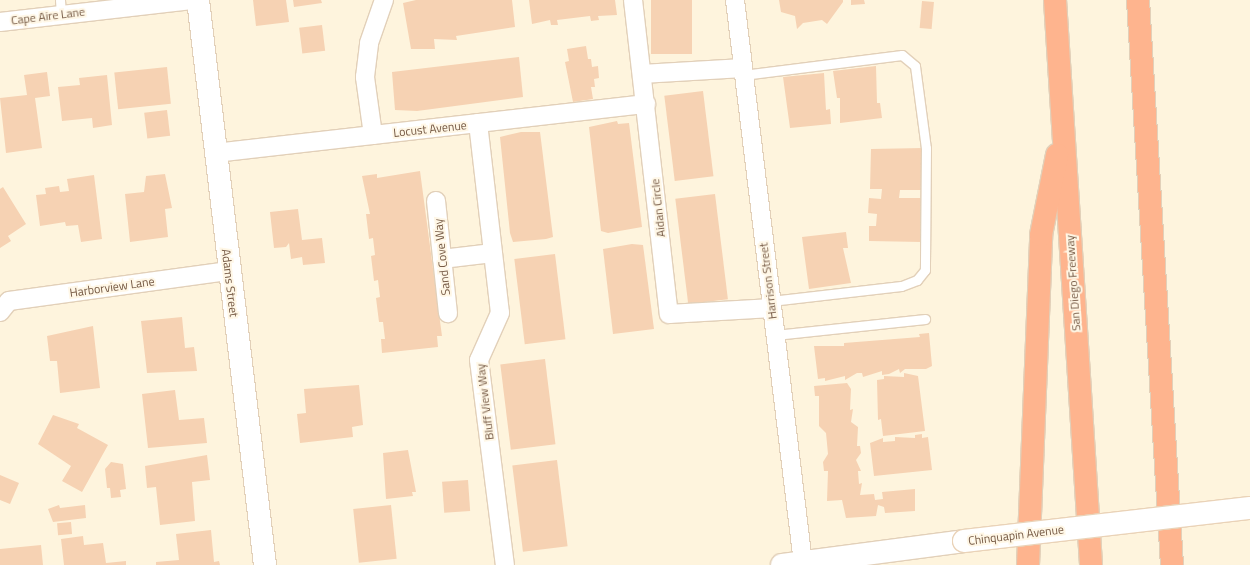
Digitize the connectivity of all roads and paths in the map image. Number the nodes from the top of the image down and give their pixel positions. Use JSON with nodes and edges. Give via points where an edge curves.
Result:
{"nodes":[{"id":1,"x":192,"y":0,"type":"edge"},
{"id":2,"x":198,"y":0,"type":"edge"},
{"id":3,"x":384,"y":0,"type":"edge"},
{"id":4,"x":633,"y":0,"type":"edge"},
{"id":5,"x":735,"y":0,"type":"edge"},
{"id":6,"x":1055,"y":0,"type":"edge"},
{"id":7,"x":1138,"y":0,"type":"edge"},
{"id":8,"x":60,"y":8,"type":"edge"},
{"id":9,"x":0,"y":22,"type":"edge"},
{"id":10,"x":743,"y":71,"type":"junction"},
{"id":11,"x":642,"y":74,"type":"junction"},
{"id":12,"x":646,"y":104,"type":"junction"},
{"id":13,"x":478,"y":123,"type":"junction"},
{"id":14,"x":1063,"y":126,"type":"junction"},
{"id":15,"x":373,"y":135,"type":"junction"},
{"id":16,"x":215,"y":153,"type":"junction"},
{"id":17,"x":436,"y":201,"type":"dead end"},
{"id":18,"x":493,"y":254,"type":"junction"},
{"id":19,"x":442,"y":259,"type":"junction"},
{"id":20,"x":229,"y":271,"type":"junction"},
{"id":21,"x":771,"y":305,"type":"junction"},
{"id":22,"x":0,"y":312,"type":"edge"},
{"id":23,"x":448,"y":313,"type":"dead end"},
{"id":24,"x":925,"y":319,"type":"dead end"},
{"id":25,"x":775,"y":335,"type":"junction"},
{"id":26,"x":1250,"y":508,"type":"edge"},
{"id":27,"x":1170,"y":542,"type":"junction"},
{"id":28,"x":808,"y":563,"type":"edge"},
{"id":29,"x":265,"y":565,"type":"edge"},
{"id":30,"x":505,"y":565,"type":"edge"},
{"id":31,"x":1028,"y":565,"type":"edge"},
{"id":32,"x":1091,"y":565,"type":"edge"},
{"id":33,"x":1172,"y":565,"type":"edge"},
{"id":34,"x":1177,"y":565,"type":"edge"}],
"edges":[{"from":1,"to":8,"type":"street","name":"Cape Aire Lane"},
{"from":2,"to":16,"type":"street","name":"Adams Street"},
{"from":3,"to":15,"type":"street","via":[[369,43],[365,77]]},
{"from":4,"to":11,"type":"street","name":"Aidan Circle"},
{"from":5,"to":10,"type":"street","name":"Harrison Street"},
{"from":6,"to":14,"type":"highway","name":"San Diego Freeway"},
{"from":7,"to":27,"type":"highway"},
{"from":8,"to":9,"type":"street","name":"Cape Aire Lane"},
{"from":10,"to":11,"type":"street"},
{"from":10,"to":21,"type":"street","name":"Harrison Street"},
{"from":10,"to":21,"type":"lane","via":[[902,55],[915,66],[926,148],[925,270],[917,280],[901,286]]},
{"from":11,"to":12,"type":"street","name":"Aidan Circle"},
{"from":12,"to":13,"type":"street","name":"Locust Avenue"},
{"from":12,"to":21,"type":"street","name":"Aidan Circle","via":[[669,314]]},
{"from":13,"to":15,"type":"street","name":"Locust Avenue"},
{"from":13,"to":18,"type":"street","name":"Bluff View Way"},
{"from":14,"to":31,"type":"highway","via":[[1041,235]]},
{"from":14,"to":32,"type":"highway","name":"San Diego Freeway"},
{"from":15,"to":16,"type":"street","name":"Locust Avenue"},
{"from":16,"to":20,"type":"street","name":"Adams Street"},
{"from":17,"to":19,"type":"street","name":"Sand Cove Way"},
{"from":18,"to":19,"type":"street"},
{"from":18,"to":30,"type":"street","name":"Bluff View Way","via":[[500,313],[479,360]]},
{"from":19,"to":23,"type":"street","name":"Sand Cove Way"},
{"from":20,"to":22,"type":"street","name":"Harborview Lane","via":[[9,301]]},
{"from":20,"to":29,"type":"street","name":"Adams Street"},
{"from":21,"to":25,"type":"street","name":"Harrison Street"},
{"from":24,"to":25,"type":"lane"},
{"from":25,"to":28,"type":"street","name":"Harrison Street"},
{"from":26,"to":28,"type":"street","name":"Chinquapin Avenue","bridge":true,"via":[[964,541]]},
{"from":27,"to":33,"type":"highway"},
{"from":27,"to":34,"type":"highway"}]}
